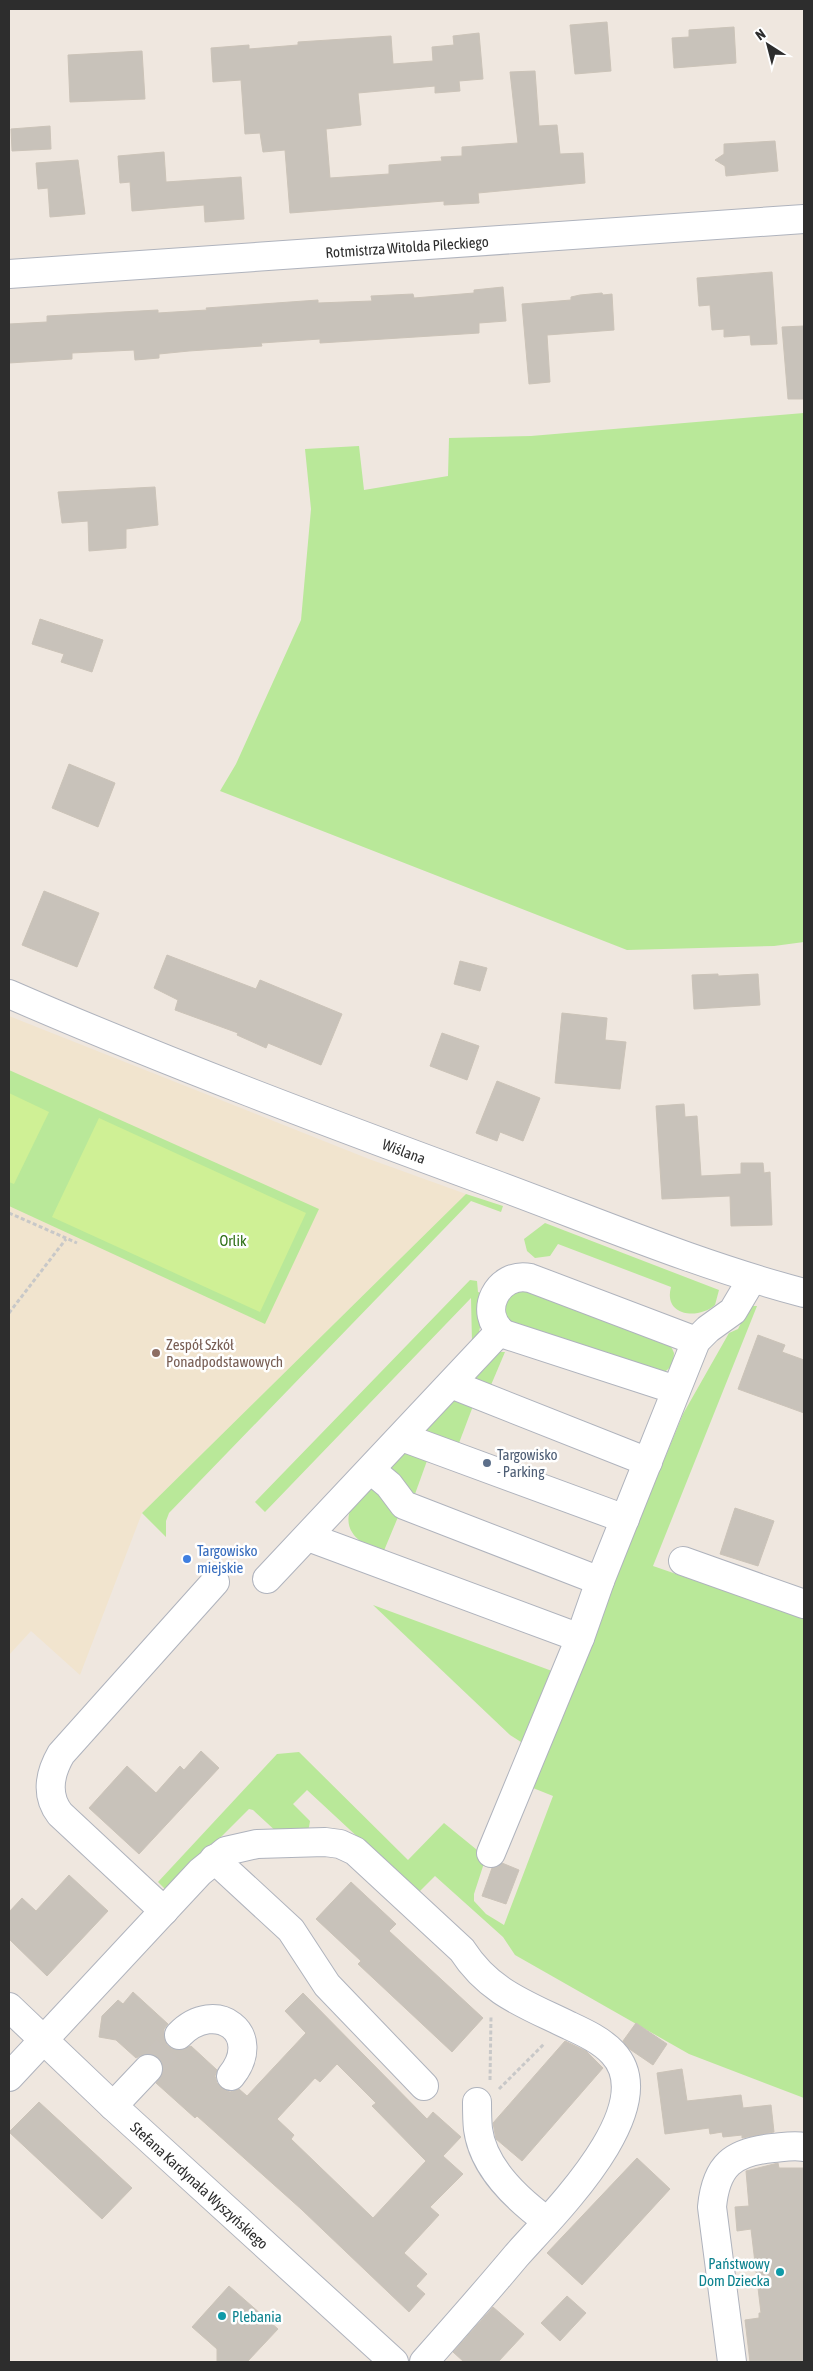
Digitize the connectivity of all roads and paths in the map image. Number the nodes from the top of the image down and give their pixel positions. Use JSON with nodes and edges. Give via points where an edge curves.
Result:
{"nodes":[{"id":1,"x":804,"y":219,"type":"edge"},
{"id":2,"x":9,"y":274,"type":"edge"},
{"id":3,"x":9,"y":994,"type":"edge"},
{"id":4,"x":9,"y":1213,"type":"edge"},
{"id":5,"x":66,"y":1238,"type":"junction"},
{"id":6,"x":77,"y":1243,"type":"dead end"},
{"id":7,"x":752,"y":1279,"type":"junction"},
{"id":8,"x":804,"y":1293,"type":"edge"},
{"id":9,"x":9,"y":1313,"type":"edge"},
{"id":10,"x":500,"y":1332,"type":"junction"},
{"id":11,"x":696,"y":1341,"type":"junction"},
{"id":12,"x":450,"y":1384,"type":"junction"},
{"id":13,"x":676,"y":1390,"type":"junction"},
{"id":14,"x":402,"y":1436,"type":"junction"},
{"id":15,"x":648,"y":1462,"type":"junction"},
{"id":16,"x":371,"y":1470,"type":"junction"},
{"id":17,"x":625,"y":1519,"type":"junction"},
{"id":18,"x":308,"y":1537,"type":"junction"},
{"id":19,"x":683,"y":1561,"type":"dead end"},
{"id":20,"x":267,"y":1579,"type":"dead end"},
{"id":21,"x":600,"y":1581,"type":"junction"},
{"id":22,"x":215,"y":1582,"type":"dead end"},
{"id":23,"x":804,"y":1604,"type":"edge"},
{"id":24,"x":580,"y":1638,"type":"junction"},
{"id":25,"x":491,"y":1853,"type":"dead end"},
{"id":26,"x":214,"y":1859,"type":"junction"},
{"id":27,"x":164,"y":1911,"type":"junction"},
{"id":28,"x":491,"y":1984,"type":"junction"},
{"id":29,"x":9,"y":2007,"type":"edge"},
{"id":30,"x":565,"y":2024,"type":"junction"},
{"id":31,"x":179,"y":2035,"type":"tunnel mouth"},
{"id":32,"x":44,"y":2040,"type":"junction"},
{"id":33,"x":148,"y":2069,"type":"tunnel mouth"},
{"id":34,"x":230,"y":2076,"type":"dead end"},
{"id":35,"x":9,"y":2077,"type":"edge"},
{"id":36,"x":424,"y":2086,"type":"dead end"},
{"id":37,"x":483,"y":2098,"type":"junction"},
{"id":38,"x":113,"y":2106,"type":"junction"},
{"id":39,"x":804,"y":2146,"type":"edge"},
{"id":40,"x":547,"y":2221,"type":"junction"},
{"id":41,"x":394,"y":2362,"type":"edge"},
{"id":42,"x":424,"y":2362,"type":"edge"},
{"id":43,"x":732,"y":2362,"type":"edge"}],
"edges":[{"from":1,"to":2,"type":"street","name":"Rotmistrza Witolda Pileckiego"},
{"from":3,"to":7,"type":"street","name":"Wiślana","via":[[335,1125]]},
{"from":4,"to":5,"type":"path"},
{"from":5,"to":6,"type":"path"},
{"from":5,"to":9,"type":"path"},
{"from":7,"to":8,"type":"street","name":"Wiślana"},
{"from":7,"to":11,"type":"street","via":[[733,1311]]},
{"from":10,"to":11,"type":"street","via":[[491,1318],[494,1296],[510,1279],[522,1277],[535,1279]]},
{"from":10,"to":12,"type":"street"},
{"from":10,"to":13,"type":"street","via":[[513,1339]]},
{"from":11,"to":13,"type":"street"},
{"from":12,"to":14,"type":"street"},
{"from":12,"to":15,"type":"street"},
{"from":13,"to":15,"type":"street"},
{"from":14,"to":16,"type":"street"},
{"from":14,"to":17,"type":"street"},
{"from":15,"to":17,"type":"street"},
{"from":16,"to":18,"type":"street"},
{"from":16,"to":21,"type":"street","via":[[389,1485],[404,1505]]},
{"from":17,"to":21,"type":"street"},
{"from":18,"to":20,"type":"street"},
{"from":18,"to":24,"type":"street"},
{"from":19,"to":23,"type":"street"},
{"from":21,"to":24,"type":"street"},
{"from":22,"to":27,"type":"street","via":[[61,1754],[52,1775],[51,1794],[60,1814]]},
{"from":24,"to":25,"type":"street"},
{"from":26,"to":27,"type":"street"},
{"from":26,"to":28,"type":"street","via":[[226,1851],[257,1844],[340,1844],[373,1866],[462,1950],[471,1965]]},
{"from":26,"to":36,"type":"street","via":[[291,1930],[327,1985]]},
{"from":27,"to":32,"type":"street"},
{"from":28,"to":30,"type":"street","via":[[500,1992]]},
{"from":28,"to":37,"type":"path"},
{"from":29,"to":32,"type":"street","name":"Stefana Kardynała Wyszyńskiego"},
{"from":30,"to":37,"type":"path","via":[[497,2091]]},
{"from":30,"to":40,"type":"street","via":[[590,2036],[613,2053],[624,2072],[626,2091],[621,2115],[603,2151],[576,2189]]},
{"from":31,"to":34,"type":"street","via":[[196,2021],[217,2019],[228,2023],[243,2043],[240,2065]]},
{"from":32,"to":35,"type":"street"},
{"from":32,"to":38,"type":"street","name":"Stefana Kardynała Wyszyńskiego"},
{"from":33,"to":38,"type":"street"},
{"from":37,"to":40,"type":"street","via":[[478,2130],[485,2153],[523,2203]]},
{"from":38,"to":41,"type":"street","name":"Stefana Kardynała Wyszyńskiego"},
{"from":39,"to":43,"type":"street","via":[[752,2150],[741,2154],[729,2161],[714,2192],[712,2207]]},
{"from":40,"to":42,"type":"street"}]}
